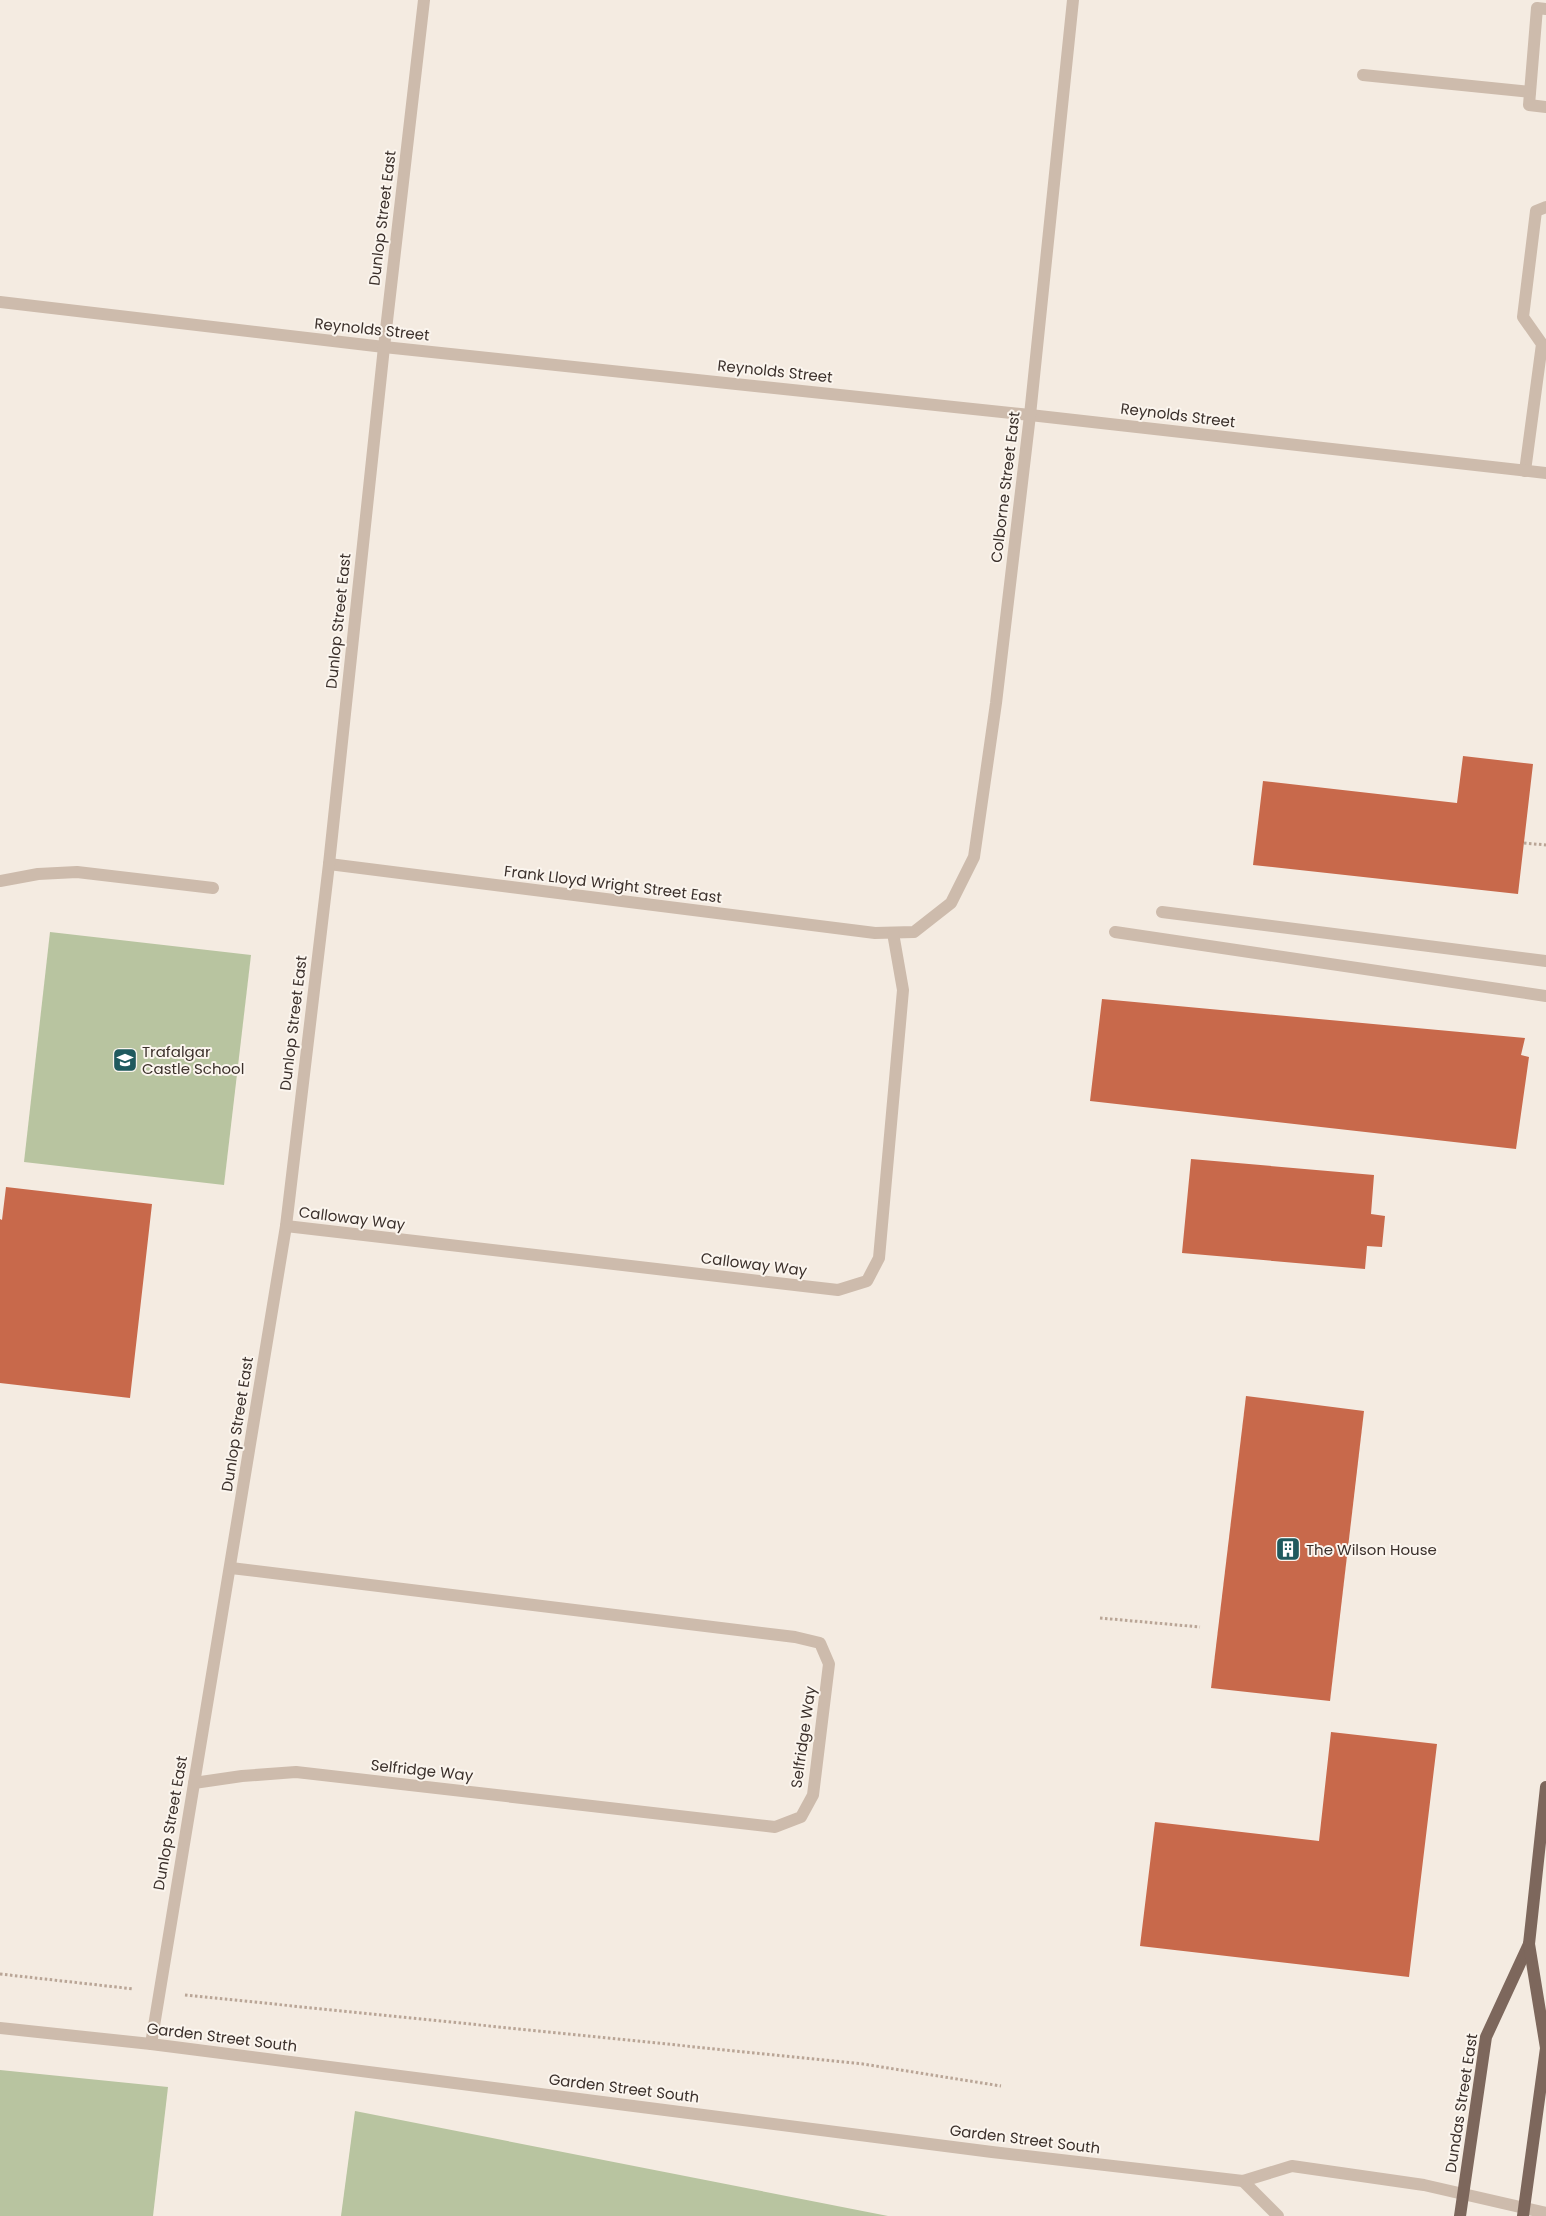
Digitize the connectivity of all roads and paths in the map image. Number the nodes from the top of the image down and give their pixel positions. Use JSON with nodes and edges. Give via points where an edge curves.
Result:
{"nodes":[{"id":1,"x":424,"y":0,"type":"edge"},
{"id":2,"x":1073,"y":0,"type":"edge"},
{"id":3,"x":1546,"y":9,"type":"edge"},
{"id":4,"x":1363,"y":75,"type":"dead end"},
{"id":5,"x":1530,"y":92,"type":"junction"},
{"id":6,"x":1546,"y":107,"type":"edge"},
{"id":7,"x":1546,"y":207,"type":"edge"},
{"id":8,"x":0,"y":302,"type":"edge"},
{"id":9,"x":384,"y":347,"type":"junction"},
{"id":10,"x":1030,"y":414,"type":"junction"},
{"id":11,"x":1525,"y":471,"type":"junction"},
{"id":12,"x":1546,"y":473,"type":"edge"},
{"id":13,"x":1524,"y":843,"type":"dead end"},
{"id":14,"x":1546,"y":845,"type":"edge"},
{"id":15,"x":329,"y":864,"type":"junction"},
{"id":16,"x":0,"y":881,"type":"edge"},
{"id":17,"x":213,"y":888,"type":"dead end"},
{"id":18,"x":1162,"y":912,"type":"dead end"},
{"id":19,"x":893,"y":932,"type":"junction"},
{"id":20,"x":1115,"y":932,"type":"dead end"},
{"id":21,"x":1546,"y":961,"type":"edge"},
{"id":22,"x":1546,"y":996,"type":"edge"},
{"id":23,"x":286,"y":1226,"type":"junction"},
{"id":24,"x":231,"y":1568,"type":"junction"},
{"id":25,"x":1100,"y":1618,"type":"dead end"},
{"id":26,"x":1200,"y":1627,"type":"dead end"},
{"id":27,"x":194,"y":1783,"type":"junction"},
{"id":28,"x":1546,"y":1788,"type":"edge"},
{"id":29,"x":1529,"y":1944,"type":"junction"},
{"id":30,"x":0,"y":1974,"type":"edge"},
{"id":31,"x":158,"y":1992,"type":"junction"},
{"id":32,"x":0,"y":2028,"type":"edge"},
{"id":33,"x":151,"y":2044,"type":"junction"},
{"id":34,"x":1546,"y":2048,"type":"edge"},
{"id":35,"x":1001,"y":2086,"type":"dead end"},
{"id":36,"x":1243,"y":2180,"type":"junction"},
{"id":37,"x":1463,"y":2194,"type":"junction"},
{"id":38,"x":1523,"y":2212,"type":"edge"},
{"id":39,"x":1546,"y":2213,"type":"edge"},
{"id":40,"x":1278,"y":2216,"type":"edge"},
{"id":41,"x":1460,"y":2216,"type":"edge"}],
"edges":[{"from":1,"to":9,"type":"street","name":"Dunlop Street East"},
{"from":2,"to":10,"type":"street","name":"Colborne Street East"},
{"from":3,"to":5,"type":"street","via":[[1537,8]]},
{"from":4,"to":5,"type":"street"},
{"from":5,"to":6,"type":"street","via":[[1528,105]]},
{"from":7,"to":11,"type":"street","via":[[1536,211],[1523,317],[1542,344]]},
{"from":8,"to":9,"type":"street","name":"Reynolds Street"},
{"from":9,"to":10,"type":"street","name":"Reynolds Street"},
{"from":9,"to":15,"type":"street","name":"Dunlop Street East"},
{"from":10,"to":11,"type":"street","name":"Reynolds Street"},
{"from":10,"to":19,"type":"street","name":"Colborne Street East","via":[[996,703],[974,857],[951,903],[914,932]]},
{"from":11,"to":12,"type":"street","name":"Reynolds Street"},
{"from":13,"to":14,"type":"path"},
{"from":15,"to":19,"type":"street","name":"Frank Lloyd Wright Street East","via":[[875,933]]},
{"from":15,"to":23,"type":"street","name":"Dunlop Street East"},
{"from":16,"to":17,"type":"street","via":[[38,874],[77,872]]},
{"from":18,"to":21,"type":"street"},
{"from":19,"to":23,"type":"street","name":"Calloway Way","via":[[903,990],[879,1258],[867,1282],[838,1290]]},
{"from":20,"to":22,"type":"street"},
{"from":23,"to":24,"type":"street","name":"Dunlop Street East"},
{"from":24,"to":27,"type":"street","name":"Dunlop Street East"},
{"from":24,"to":27,"type":"street","name":"Selfridge Way","via":[[795,1637],[820,1643],[829,1664],[813,1795],[801,1817],[775,1827],[296,1772]]},
{"from":25,"to":26,"type":"path"},
{"from":27,"to":31,"type":"street","name":"Dunlop Street East"},
{"from":28,"to":29,"type":"main road","name":"Dundas Street East"},
{"from":29,"to":34,"type":"main road","name":"Dundas Street East"},
{"from":29,"to":37,"type":"main road","name":"Dundas Street East","via":[[1486,2037]]},
{"from":30,"to":31,"type":"path"},
{"from":31,"to":33,"type":"street","name":"Dunlop Street East"},
{"from":31,"to":35,"type":"path","via":[[863,2064]]},
{"from":32,"to":33,"type":"street","name":"Garden Street South"},
{"from":33,"to":36,"type":"street","name":"Garden Street South","via":[[992,2152]]},
{"from":34,"to":38,"type":"main road","name":"Dundas Street East"},
{"from":36,"to":37,"type":"street","name":"Garden Street South","via":[[1292,2166],[1424,2185]]},
{"from":36,"to":40,"type":"street"},
{"from":37,"to":38,"type":"street","name":"Garden Street South"},
{"from":37,"to":41,"type":"main road","name":"Dundas Street East"},
{"from":38,"to":39,"type":"street","name":"Garden Street South"}]}
